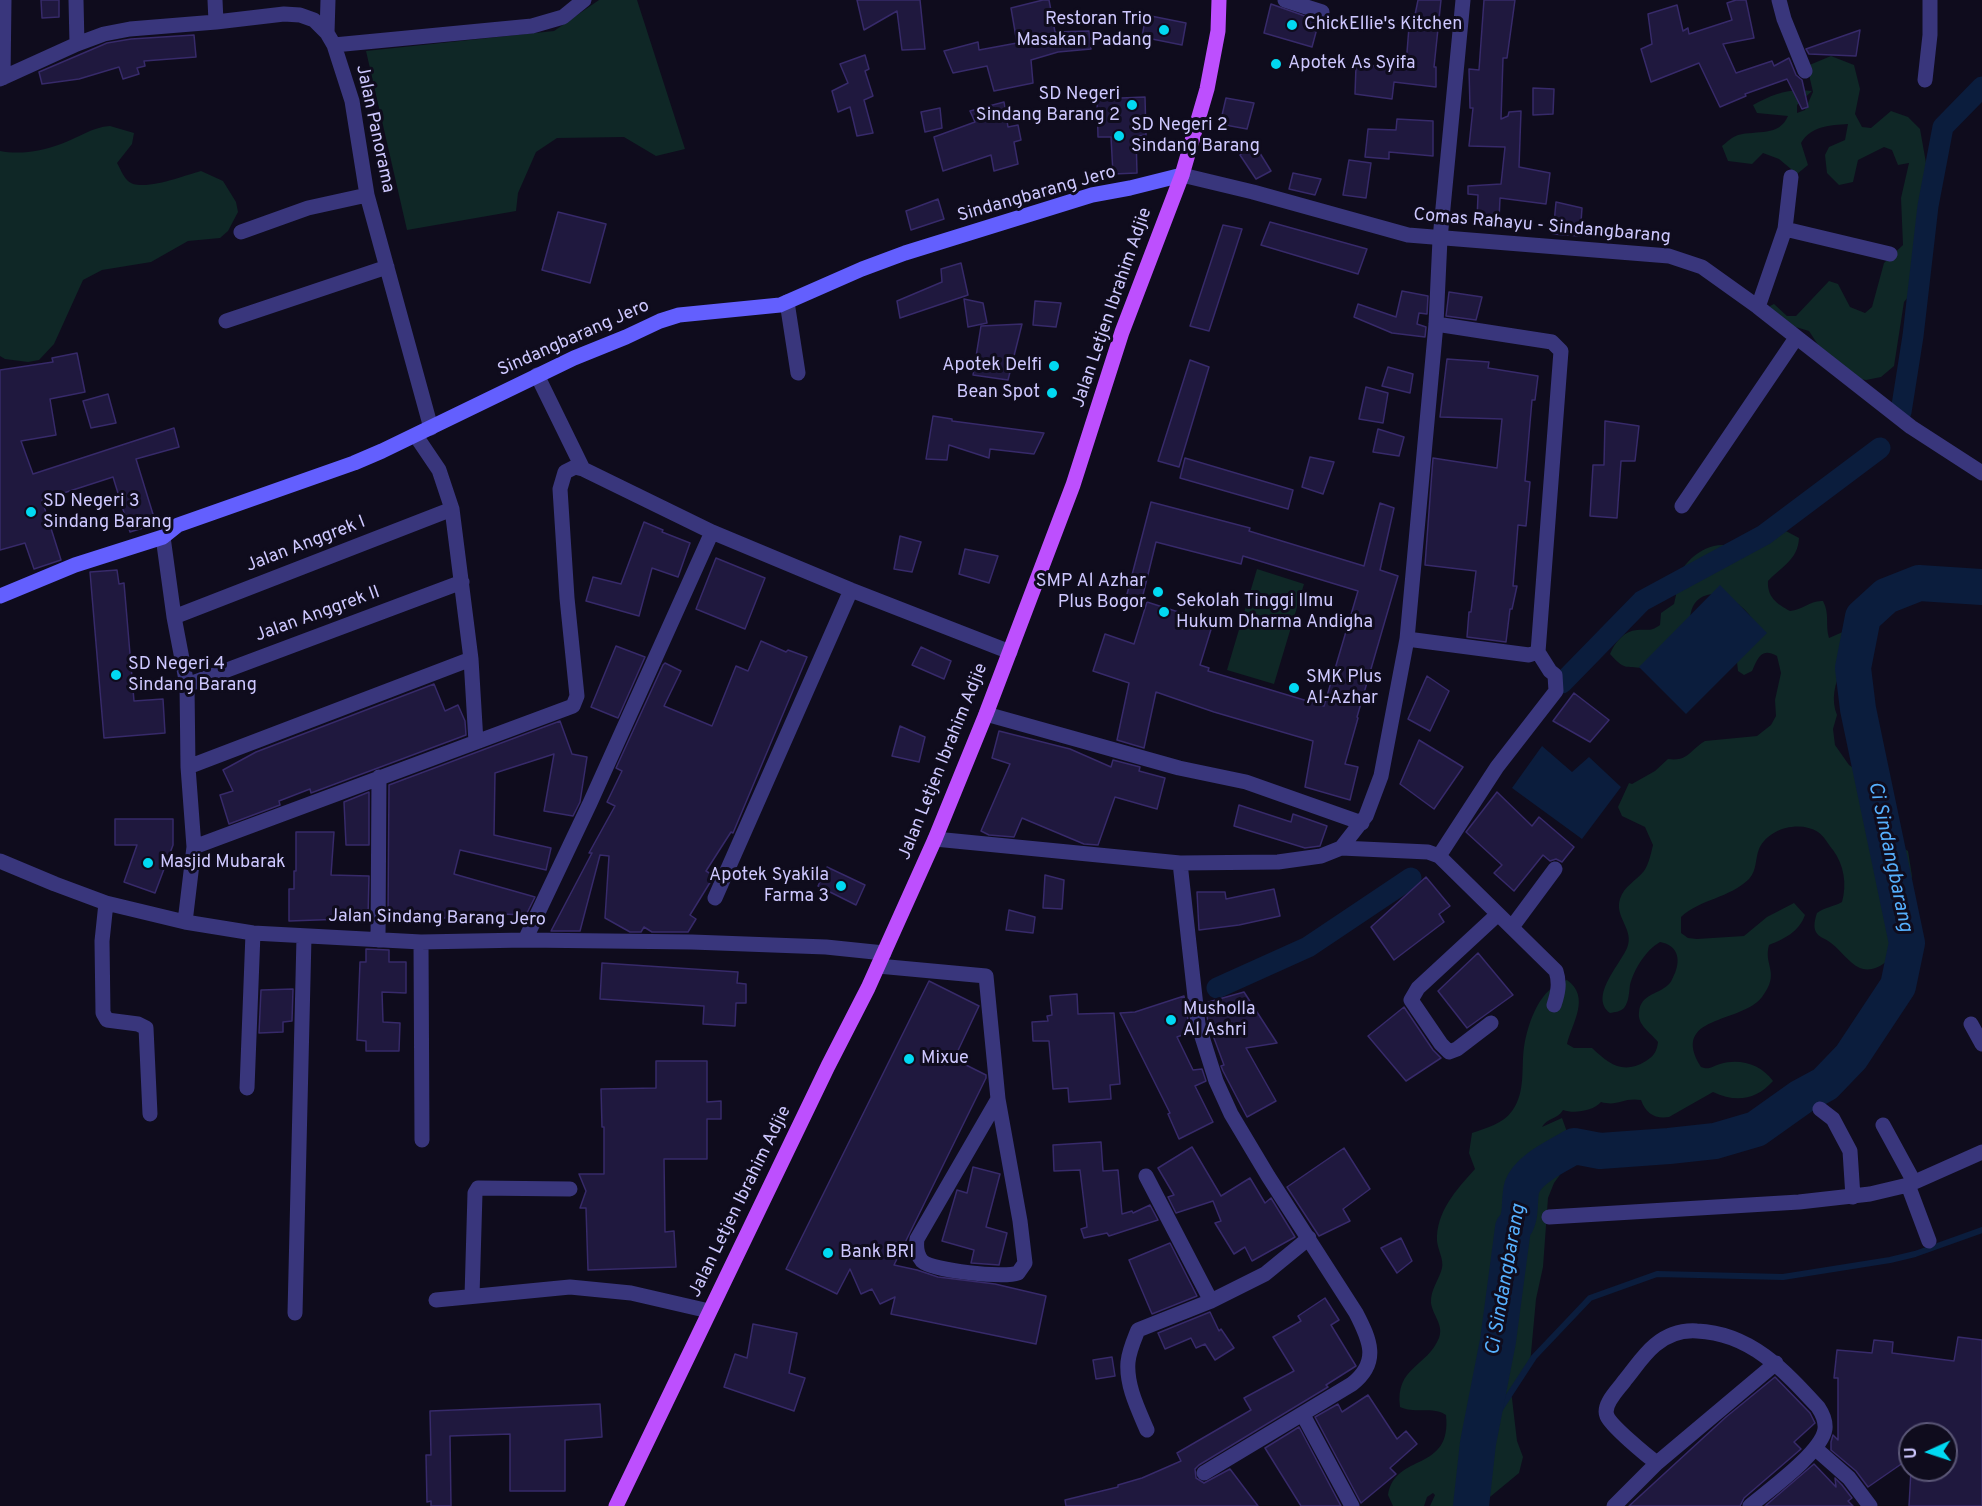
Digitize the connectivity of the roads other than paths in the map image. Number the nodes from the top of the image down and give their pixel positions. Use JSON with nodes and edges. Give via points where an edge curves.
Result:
{"nodes":[{"id":1,"x":4,"y":0,"type":"edge"},
{"id":2,"x":76,"y":0,"type":"edge"},
{"id":3,"x":215,"y":0,"type":"edge"},
{"id":4,"x":328,"y":0,"type":"edge"},
{"id":5,"x":584,"y":0,"type":"edge"},
{"id":6,"x":1219,"y":0,"type":"edge"},
{"id":7,"x":1285,"y":0,"type":"edge"},
{"id":8,"x":1463,"y":0,"type":"edge"},
{"id":9,"x":1779,"y":0,"type":"edge"},
{"id":10,"x":1930,"y":0,"type":"edge"},
{"id":11,"x":1322,"y":12,"type":"dead end"},
{"id":12,"x":216,"y":22,"type":"junction"},
{"id":13,"x":330,"y":39,"type":"junction"},
{"id":14,"x":77,"y":44,"type":"junction"},
{"id":15,"x":1805,"y":71,"type":"dead end"},
{"id":16,"x":2,"y":79,"type":"edge"},
{"id":17,"x":1926,"y":80,"type":"dead end"},
{"id":18,"x":1182,"y":175,"type":"junction"},
{"id":19,"x":1791,"y":177,"type":"dead end"},
{"id":20,"x":367,"y":195,"type":"junction"},
{"id":21,"x":1785,"y":229,"type":"junction"},
{"id":22,"x":241,"y":232,"type":"dead end"},
{"id":23,"x":1440,"y":239,"type":"junction"},
{"id":24,"x":1890,"y":254,"type":"dead end"},
{"id":25,"x":387,"y":267,"type":"junction"},
{"id":26,"x":787,"y":303,"type":"junction"},
{"id":27,"x":1758,"y":307,"type":"junction"},
{"id":28,"x":226,"y":321,"type":"dead end"},
{"id":29,"x":1436,"y":324,"type":"junction"},
{"id":30,"x":1796,"y":338,"type":"junction"},
{"id":31,"x":798,"y":373,"type":"dead end"},
{"id":32,"x":537,"y":375,"type":"junction"},
{"id":33,"x":430,"y":428,"type":"junction"},
{"id":34,"x":416,"y":435,"type":"junction"},
{"id":35,"x":583,"y":469,"type":"junction"},
{"id":36,"x":1982,"y":473,"type":"edge"},
{"id":37,"x":1682,"y":506,"type":"dead end"},
{"id":38,"x":452,"y":509,"type":"junction"},
{"id":39,"x":712,"y":532,"type":"junction"},
{"id":40,"x":163,"y":537,"type":"junction"},
{"id":41,"x":462,"y":582,"type":"junction"},
{"id":42,"x":851,"y":590,"type":"junction"},
{"id":43,"x":0,"y":596,"type":"edge"},
{"id":44,"x":174,"y":617,"type":"junction"},
{"id":45,"x":1407,"y":639,"type":"junction"},
{"id":46,"x":1010,"y":652,"type":"junction"},
{"id":47,"x":1538,"y":652,"type":"junction"},
{"id":48,"x":471,"y":659,"type":"junction"},
{"id":49,"x":187,"y":685,"type":"junction"},
{"id":50,"x":987,"y":714,"type":"junction"},
{"id":51,"x":476,"y":742,"type":"junction"},
{"id":52,"x":188,"y":767,"type":"junction"},
{"id":53,"x":379,"y":777,"type":"junction"},
{"id":54,"x":1362,"y":823,"type":"junction"},
{"id":55,"x":935,"y":839,"type":"junction"},
{"id":56,"x":194,"y":847,"type":"junction"},
{"id":57,"x":1341,"y":848,"type":"junction"},
{"id":58,"x":1439,"y":856,"type":"junction"},
{"id":59,"x":0,"y":861,"type":"edge"},
{"id":60,"x":1180,"y":863,"type":"junction"},
{"id":61,"x":1555,"y":869,"type":"dead end"},
{"id":62,"x":715,"y":898,"type":"dead end"},
{"id":63,"x":106,"y":903,"type":"junction"},
{"id":64,"x":1498,"y":914,"type":"junction"},
{"id":65,"x":185,"y":922,"type":"junction"},
{"id":66,"x":1512,"y":927,"type":"junction"},
{"id":67,"x":253,"y":933,"type":"junction"},
{"id":68,"x":304,"y":937,"type":"junction"},
{"id":69,"x":378,"y":940,"type":"junction"},
{"id":70,"x":525,"y":940,"type":"junction"},
{"id":71,"x":421,"y":942,"type":"junction"},
{"id":72,"x":881,"y":960,"type":"junction"},
{"id":73,"x":1554,"y":1005,"type":"dead end"},
{"id":74,"x":1491,"y":1023,"type":"dead end"},
{"id":75,"x":1971,"y":1024,"type":"dead end"},
{"id":76,"x":1982,"y":1044,"type":"edge"},
{"id":77,"x":247,"y":1088,"type":"dead end"},
{"id":78,"x":998,"y":1099,"type":"junction"},
{"id":79,"x":1820,"y":1109,"type":"dead end"},
{"id":80,"x":150,"y":1114,"type":"dead end"},
{"id":81,"x":1883,"y":1125,"type":"dead end"},
{"id":82,"x":422,"y":1140,"type":"dead end"},
{"id":83,"x":1982,"y":1152,"type":"edge"},
{"id":84,"x":1146,"y":1176,"type":"dead end"},
{"id":85,"x":1911,"y":1184,"type":"junction"},
{"id":86,"x":570,"y":1189,"type":"dead end"},
{"id":87,"x":1853,"y":1197,"type":"junction"},
{"id":88,"x":1549,"y":1217,"type":"dead end"},
{"id":89,"x":1309,"y":1238,"type":"junction"},
{"id":90,"x":1929,"y":1241,"type":"dead end"},
{"id":91,"x":472,"y":1296,"type":"junction"},
{"id":92,"x":436,"y":1300,"type":"dead end"},
{"id":93,"x":1211,"y":1301,"type":"junction"},
{"id":94,"x":709,"y":1311,"type":"junction"},
{"id":95,"x":295,"y":1313,"type":"dead end"},
{"id":96,"x":1776,"y":1363,"type":"junction"},
{"id":97,"x":1302,"y":1415,"type":"junction"},
{"id":98,"x":1147,"y":1430,"type":"dead end"},
{"id":99,"x":1816,"y":1449,"type":"junction"},
{"id":100,"x":1657,"y":1463,"type":"junction"},
{"id":101,"x":1204,"y":1473,"type":"dead end"},
{"id":102,"x":616,"y":1506,"type":"edge"},
{"id":103,"x":1352,"y":1506,"type":"edge"},
{"id":104,"x":1614,"y":1506,"type":"edge"},
{"id":105,"x":1750,"y":1506,"type":"edge"},
{"id":106,"x":1870,"y":1506,"type":"edge"}],
"edges":[{"from":1,"to":16,"type":"street"},
{"from":2,"to":14,"type":"street"},
{"from":3,"to":12,"type":"street"},
{"from":4,"to":13,"type":"street","name":"Jalan Panorama"},
{"from":5,"to":13,"type":"street","via":[[563,17],[532,26]]},
{"from":6,"to":18,"type":"main road","name":"Jalan Letjen Ibrahim Adjie","via":[[1218,31],[1207,89]]},
{"from":7,"to":11,"type":"street"},
{"from":8,"to":23,"type":"street"},
{"from":9,"to":15,"type":"street"},
{"from":10,"to":17,"type":"street"},
{"from":12,"to":13,"type":"street","via":[[300,15],[314,20]]},
{"from":12,"to":14,"type":"street","via":[[130,29]]},
{"from":13,"to":20,"type":"street","name":"Jalan Panorama","via":[[352,101]]},
{"from":14,"to":16,"type":"street"},
{"from":18,"to":23,"type":"street","name":"Comas Rahayu - Sindangbarang","via":[[1408,235]]},
{"from":18,"to":26,"type":"street","name":"Sindangbarang Jero","via":[[1092,195],[905,253]]},
{"from":18,"to":46,"type":"main road","name":"Jalan Letjen Ibrahim Adjie","via":[[1122,332],[1073,485]]},
{"from":19,"to":21,"type":"street"},
{"from":20,"to":22,"type":"street","via":[[308,208]]},
{"from":20,"to":25,"type":"street","name":"Jalan Panorama"},
{"from":21,"to":24,"type":"street"},
{"from":21,"to":27,"type":"street"},
{"from":23,"to":27,"type":"street","name":"Comas Rahayu - Sindangbarang","via":[[1669,256],[1702,267]]},
{"from":23,"to":29,"type":"street"},
{"from":25,"to":28,"type":"street"},
{"from":25,"to":33,"type":"street","name":"Jalan Panorama"},
{"from":26,"to":31,"type":"street"},
{"from":26,"to":32,"type":"street","name":"Sindangbarang Jero","via":[[679,315]]},
{"from":27,"to":30,"type":"street","name":"Comas Rahayu - Sindangbarang"},
{"from":29,"to":45,"type":"street"},
{"from":29,"to":47,"type":"street","via":[[1552,342],[1561,351]]},
{"from":30,"to":36,"type":"street","name":"Comas Rahayu - Sindangbarang","via":[[1911,427]]},
{"from":30,"to":37,"type":"street"},
{"from":32,"to":33,"type":"street","name":"Sindangbarang Jero"},
{"from":32,"to":35,"type":"street"},
{"from":33,"to":34,"type":"street","name":"Sindangbarang Jero"},
{"from":34,"to":38,"type":"street","via":[[439,470]]},
{"from":34,"to":40,"type":"street","name":"Sindangbarang Jero","via":[[354,462],[178,525]]},
{"from":35,"to":39,"type":"street"},
{"from":35,"to":51,"type":"street","via":[[576,467],[565,472],[560,489],[576,702],[560,712]]},
{"from":38,"to":41,"type":"street"},
{"from":38,"to":44,"type":"street","name":"Jalan Anggrek I"},
{"from":39,"to":42,"type":"street"},
{"from":39,"to":70,"type":"street"},
{"from":40,"to":43,"type":"street","name":"Sindangbarang Jero","via":[[75,565]]},
{"from":40,"to":44,"type":"street"},
{"from":41,"to":48,"type":"street"},
{"from":41,"to":49,"type":"street","name":"Jalan Anggrek II"},
{"from":42,"to":46,"type":"street"},
{"from":42,"to":62,"type":"street"},
{"from":44,"to":49,"type":"street"},
{"from":45,"to":47,"type":"street","via":[[1529,656]]},
{"from":45,"to":54,"type":"street","via":[[1381,776]]},
{"from":46,"to":50,"type":"main road","name":"Jalan Letjen Ibrahim Adjie"},
{"from":47,"to":58,"type":"street","via":[[1555,675],[1556,690],[1497,767]]},
{"from":48,"to":51,"type":"street"},
{"from":48,"to":52,"type":"street"},
{"from":49,"to":52,"type":"street"},
{"from":50,"to":54,"type":"street","via":[[1179,768],[1246,782]]},
{"from":50,"to":55,"type":"main road","name":"Jalan Letjen Ibrahim Adjie"},
{"from":51,"to":53,"type":"street"},
{"from":52,"to":56,"type":"street"},
{"from":53,"to":56,"type":"street"},
{"from":53,"to":69,"type":"street"},
{"from":54,"to":57,"type":"street"},
{"from":55,"to":60,"type":"street"},
{"from":55,"to":72,"type":"main road","name":"Jalan Letjen Ibrahim Adjie"},
{"from":56,"to":65,"type":"street"},
{"from":57,"to":58,"type":"street","via":[[1428,852]]},
{"from":57,"to":60,"type":"street","via":[[1321,856],[1278,862]]},
{"from":58,"to":64,"type":"street"},
{"from":59,"to":63,"type":"street","name":"Jalan Sindang Barang Jero"},
{"from":60,"to":89,"type":"street","via":[[1198,1024],[1208,1060],[1231,1114]]},
{"from":61,"to":66,"type":"street"},
{"from":63,"to":65,"type":"street","name":"Jalan Sindang Barang Jero"},
{"from":63,"to":80,"type":"street","via":[[103,1013],[107,1020],[146,1028]]},
{"from":64,"to":66,"type":"street"},
{"from":64,"to":74,"type":"street","via":[[1418,988],[1411,1000],[1449,1052],[1458,1050]]},
{"from":65,"to":67,"type":"street","name":"Jalan Sindang Barang Jero"},
{"from":66,"to":73,"type":"street","via":[[1556,971],[1559,979]]},
{"from":67,"to":68,"type":"street","name":"Jalan Sindang Barang Jero"},
{"from":67,"to":77,"type":"street"},
{"from":68,"to":69,"type":"street","name":"Jalan Sindang Barang Jero"},
{"from":68,"to":95,"type":"street"},
{"from":69,"to":71,"type":"street","name":"Jalan Sindang Barang Jero"},
{"from":70,"to":71,"type":"street","name":"Jalan Sindang Barang Jero"},
{"from":70,"to":72,"type":"street","name":"Jalan Sindang Barang Jero","via":[[826,946]]},
{"from":71,"to":82,"type":"street"},
{"from":72,"to":78,"type":"street","name":"Jalan Sindang Barang Jero","via":[[986,976]]},
{"from":72,"to":94,"type":"main road","name":"Jalan Letjen Ibrahim Adjie"},
{"from":75,"to":76,"type":"street"},
{"from":78,"to":78,"type":"street","via":[[1024,1266],[1018,1273],[1006,1275],[932,1266],[921,1260],[917,1239]]},
{"from":79,"to":87,"type":"street","via":[[1833,1119],[1850,1151]]},
{"from":81,"to":85,"type":"street"},
{"from":83,"to":85,"type":"street"},
{"from":84,"to":93,"type":"street"},
{"from":85,"to":87,"type":"street"},
{"from":85,"to":90,"type":"street"},
{"from":86,"to":91,"type":"street","via":[[476,1190]]},
{"from":87,"to":88,"type":"street"},
{"from":89,"to":93,"type":"street","via":[[1264,1274]]},
{"from":89,"to":97,"type":"street","via":[[1360,1320],[1371,1352],[1362,1376]]},
{"from":91,"to":92,"type":"street"},
{"from":91,"to":94,"type":"street","via":[[588,1288]]},
{"from":93,"to":98,"type":"street","via":[[1138,1330],[1128,1368]]},
{"from":94,"to":102,"type":"main road","name":"Jalan Letjen Ibrahim Adjie"},
{"from":96,"to":99,"type":"street","via":[[1822,1414],[1826,1426]]},
{"from":96,"to":100,"type":"street"},
{"from":96,"to":100,"type":"street","via":[[1742,1341],[1708,1331],[1675,1333],[1654,1345],[1612,1398],[1606,1413],[1634,1445]]},
{"from":97,"to":101,"type":"street"},
{"from":97,"to":103,"type":"street"},
{"from":99,"to":105,"type":"street"},
{"from":99,"to":106,"type":"street","via":[[1849,1478]]},
{"from":100,"to":104,"type":"street"}]}
